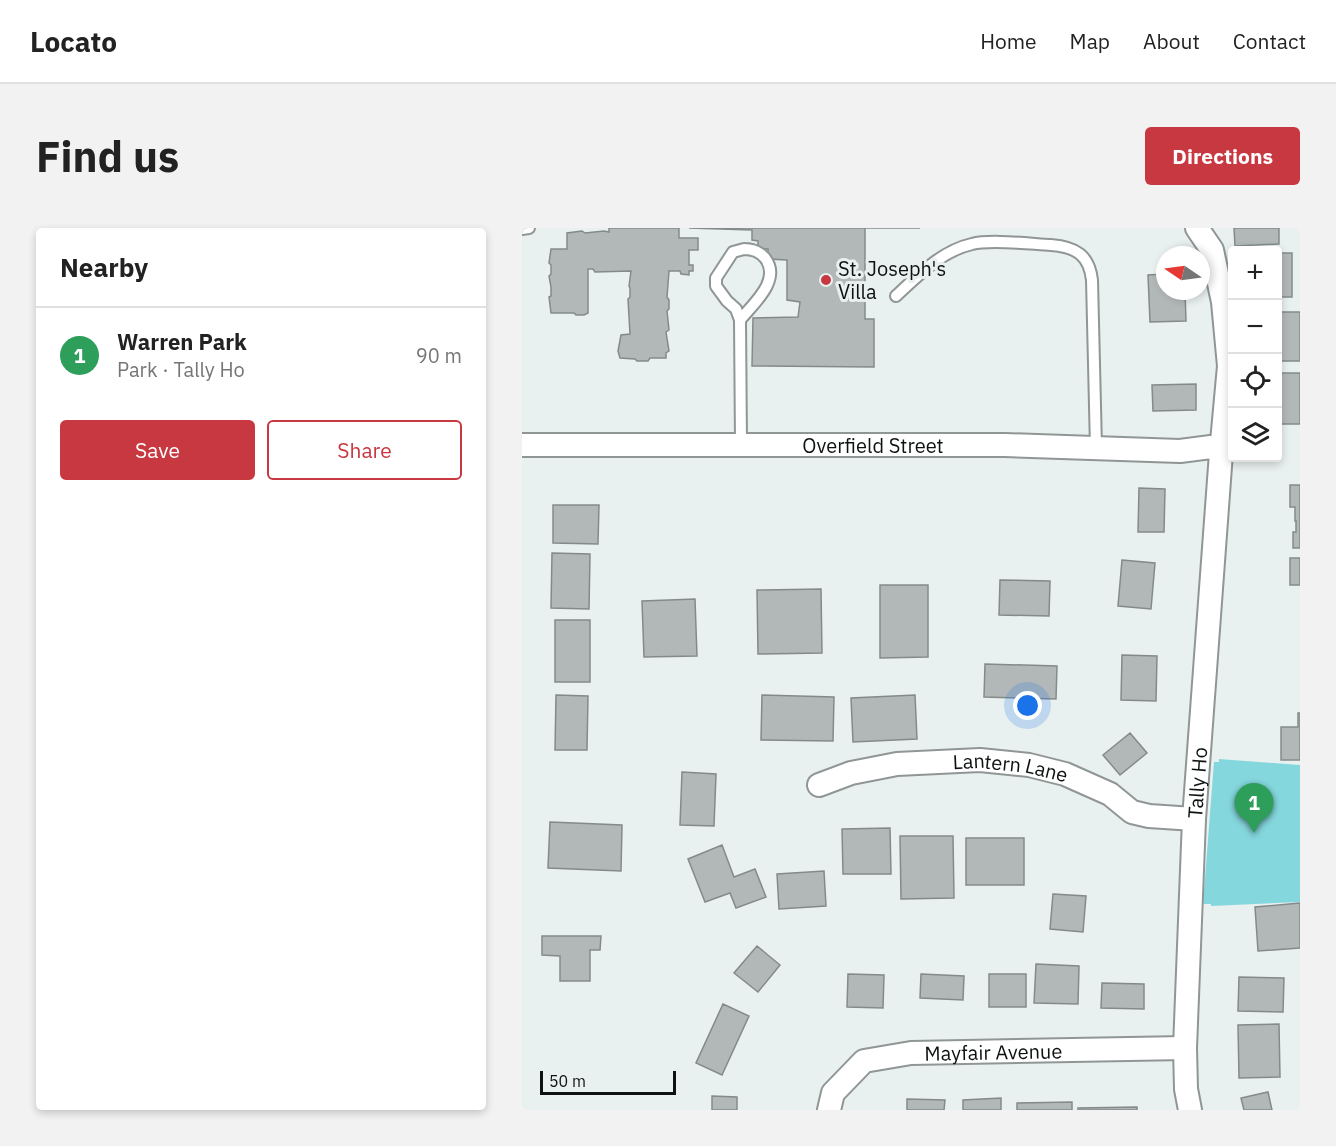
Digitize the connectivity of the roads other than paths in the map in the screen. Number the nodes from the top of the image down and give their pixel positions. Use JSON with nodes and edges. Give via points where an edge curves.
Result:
{"nodes":[{"id":1,"x":529,"y":228,"type":"edge"},
{"id":2,"x":1197,"y":228,"type":"edge"},
{"id":3,"x":522,"y":229,"type":"edge"},
{"id":4,"x":896,"y":296,"type":"dead end"},
{"id":5,"x":740,"y":320,"type":"junction"},
{"id":6,"x":741,"y":444,"type":"junction"},
{"id":7,"x":522,"y":445,"type":"edge"},
{"id":8,"x":1095,"y":448,"type":"junction"},
{"id":9,"x":1221,"y":453,"type":"junction"},
{"id":10,"x":819,"y":785,"type":"dead end"},
{"id":11,"x":1194,"y":819,"type":"junction"},
{"id":12,"x":1185,"y":1048,"type":"junction"},
{"id":13,"x":830,"y":1110,"type":"edge"},
{"id":14,"x":1190,"y":1110,"type":"edge"}],
"edges":[{"from":1,"to":3,"type":"lane"},
{"from":2,"to":9,"type":"street","name":"Tally Ho","via":[[1212,250],[1223,302],[1229,366]]},
{"from":4,"to":8,"type":"lane","via":[[933,262],[973,243],[1062,246],[1080,253],[1091,267],[1092,280]]},
{"from":5,"to":5,"type":"lane","via":[[736,309],[720,293],[716,279],[733,252],[748,249],[765,258],[770,277]]},
{"from":5,"to":6,"type":"lane"},
{"from":6,"to":7,"type":"street","name":"Overfield Street"},
{"from":6,"to":8,"type":"street","name":"Overfield Street"},
{"from":8,"to":9,"type":"street","name":"Overfield Street","via":[[1180,451],[1211,447]]},
{"from":9,"to":11,"type":"street","name":"Tally Ho"},
{"from":10,"to":11,"type":"street","name":"Lantern Lane","via":[[851,773],[897,764],[980,760],[1029,765],[1065,774],[1110,794],[1132,813]]},
{"from":11,"to":12,"type":"street","name":"Tally Ho"},
{"from":12,"to":13,"type":"street","name":"Mayfair Avenue","via":[[911,1053],[864,1061],[833,1093]]},
{"from":12,"to":14,"type":"street","name":"Tally Ho"}]}
